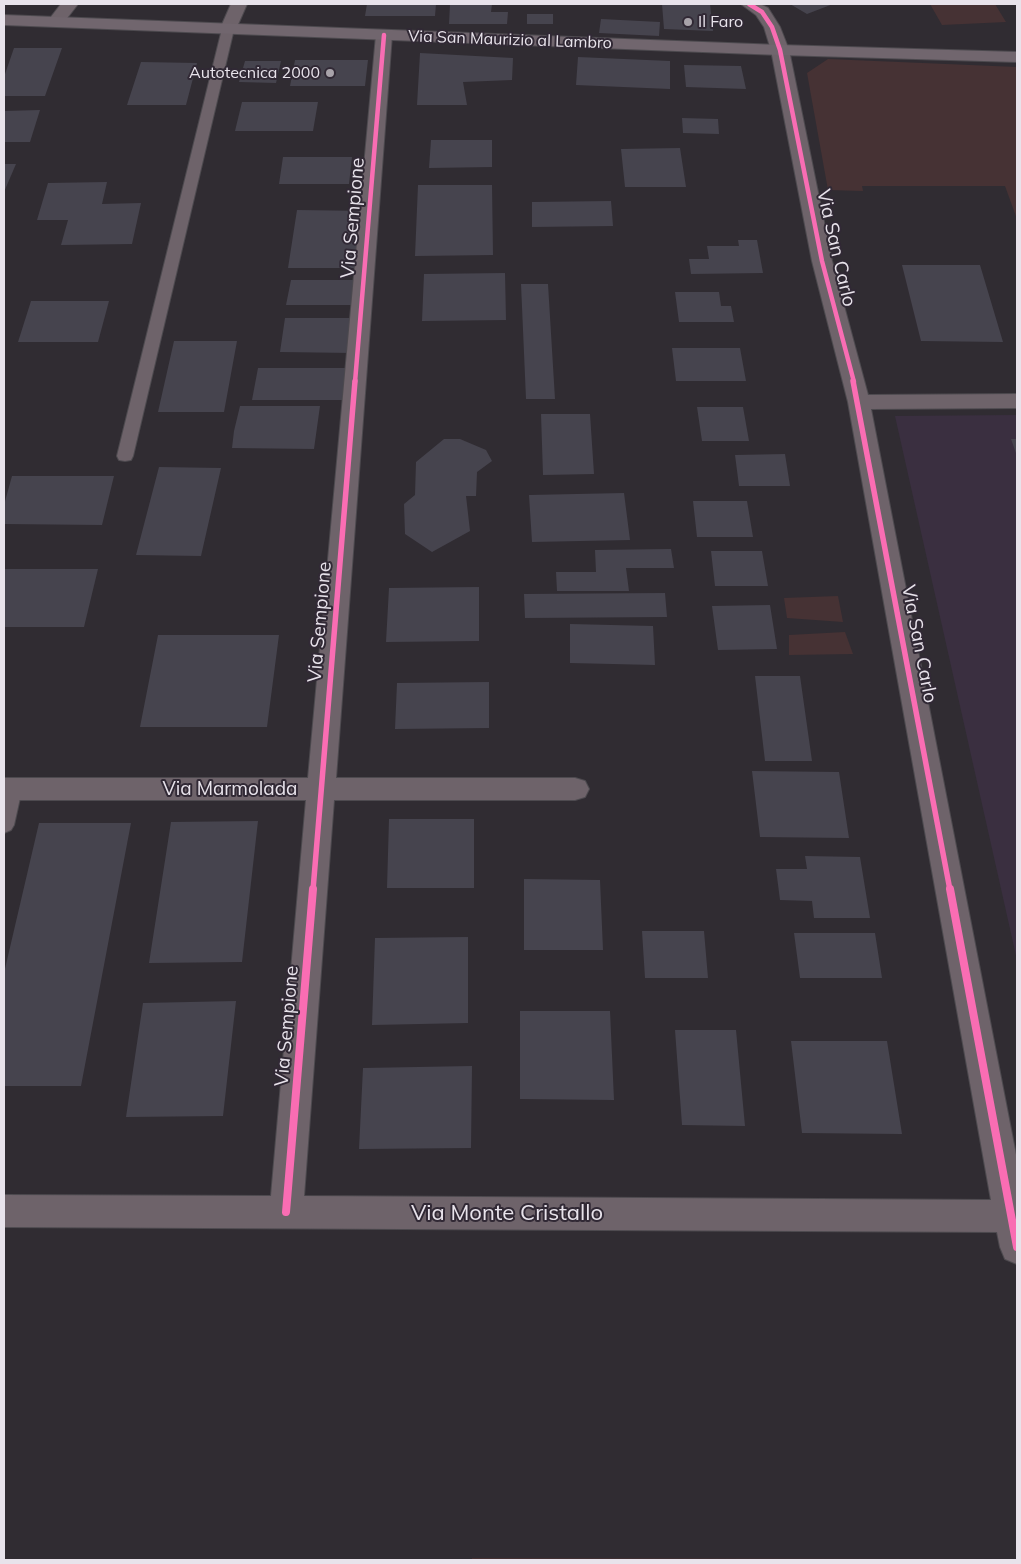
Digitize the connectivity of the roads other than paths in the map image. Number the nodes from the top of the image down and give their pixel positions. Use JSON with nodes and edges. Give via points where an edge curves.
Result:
{"nodes":[{"id":1,"x":70,"y":4,"type":"edge"},
{"id":2,"x":239,"y":4,"type":"edge"},
{"id":3,"x":749,"y":4,"type":"edge"},
{"id":4,"x":4,"y":20,"type":"edge"},
{"id":5,"x":55,"y":22,"type":"junction"},
{"id":6,"x":228,"y":29,"type":"junction"},
{"id":7,"x":384,"y":35,"type":"junction"},
{"id":8,"x":780,"y":50,"type":"junction"},
{"id":9,"x":1017,"y":57,"type":"edge"},
{"id":10,"x":1017,"y":401,"type":"edge"},
{"id":11,"x":859,"y":402,"type":"junction"},
{"id":12,"x":125,"y":456,"type":"dead end"},
{"id":13,"x":321,"y":789,"type":"junction"},
{"id":14,"x":575,"y":789,"type":"dead end"},
{"id":15,"x":8,"y":790,"type":"edge"},
{"id":16,"x":4,"y":825,"type":"edge"},
{"id":17,"x":4,"y":1211,"type":"edge"},
{"id":18,"x":286,"y":1212,"type":"junction"},
{"id":19,"x":1014,"y":1231,"type":"edge"}],
"edges":[{"from":1,"to":5,"type":"street"},
{"from":2,"to":6,"type":"street"},
{"from":3,"to":8,"type":"street","name":"Via San Carlo","via":[[762,12],[772,27]]},
{"from":4,"to":5,"type":"main road","name":"Via San Maurizio al Lambro"},
{"from":5,"to":6,"type":"main road","name":"Via San Maurizio al Lambro"},
{"from":6,"to":7,"type":"main road","name":"Via San Maurizio al Lambro"},
{"from":6,"to":12,"type":"lane"},
{"from":7,"to":8,"type":"main road","name":"Via San Maurizio al Lambro"},
{"from":7,"to":13,"type":"street","name":"Via Sempione"},
{"from":8,"to":9,"type":"main road","name":"Via San Maurizio al Lambro"},
{"from":8,"to":11,"type":"street","name":"Via San Carlo","via":[[822,261]]},
{"from":10,"to":11,"type":"street"},
{"from":11,"to":19,"type":"street","name":"Via San Carlo"},
{"from":13,"to":14,"type":"street","name":"Via Marmolada"},
{"from":13,"to":15,"type":"street","name":"Via Marmolada"},
{"from":13,"to":18,"type":"street","name":"Via Sempione"},
{"from":15,"to":16,"type":"lane"},
{"from":17,"to":18,"type":"street","name":"Via Monte Cristallo"},
{"from":18,"to":19,"type":"street","name":"Via Monte Cristallo"}]}
